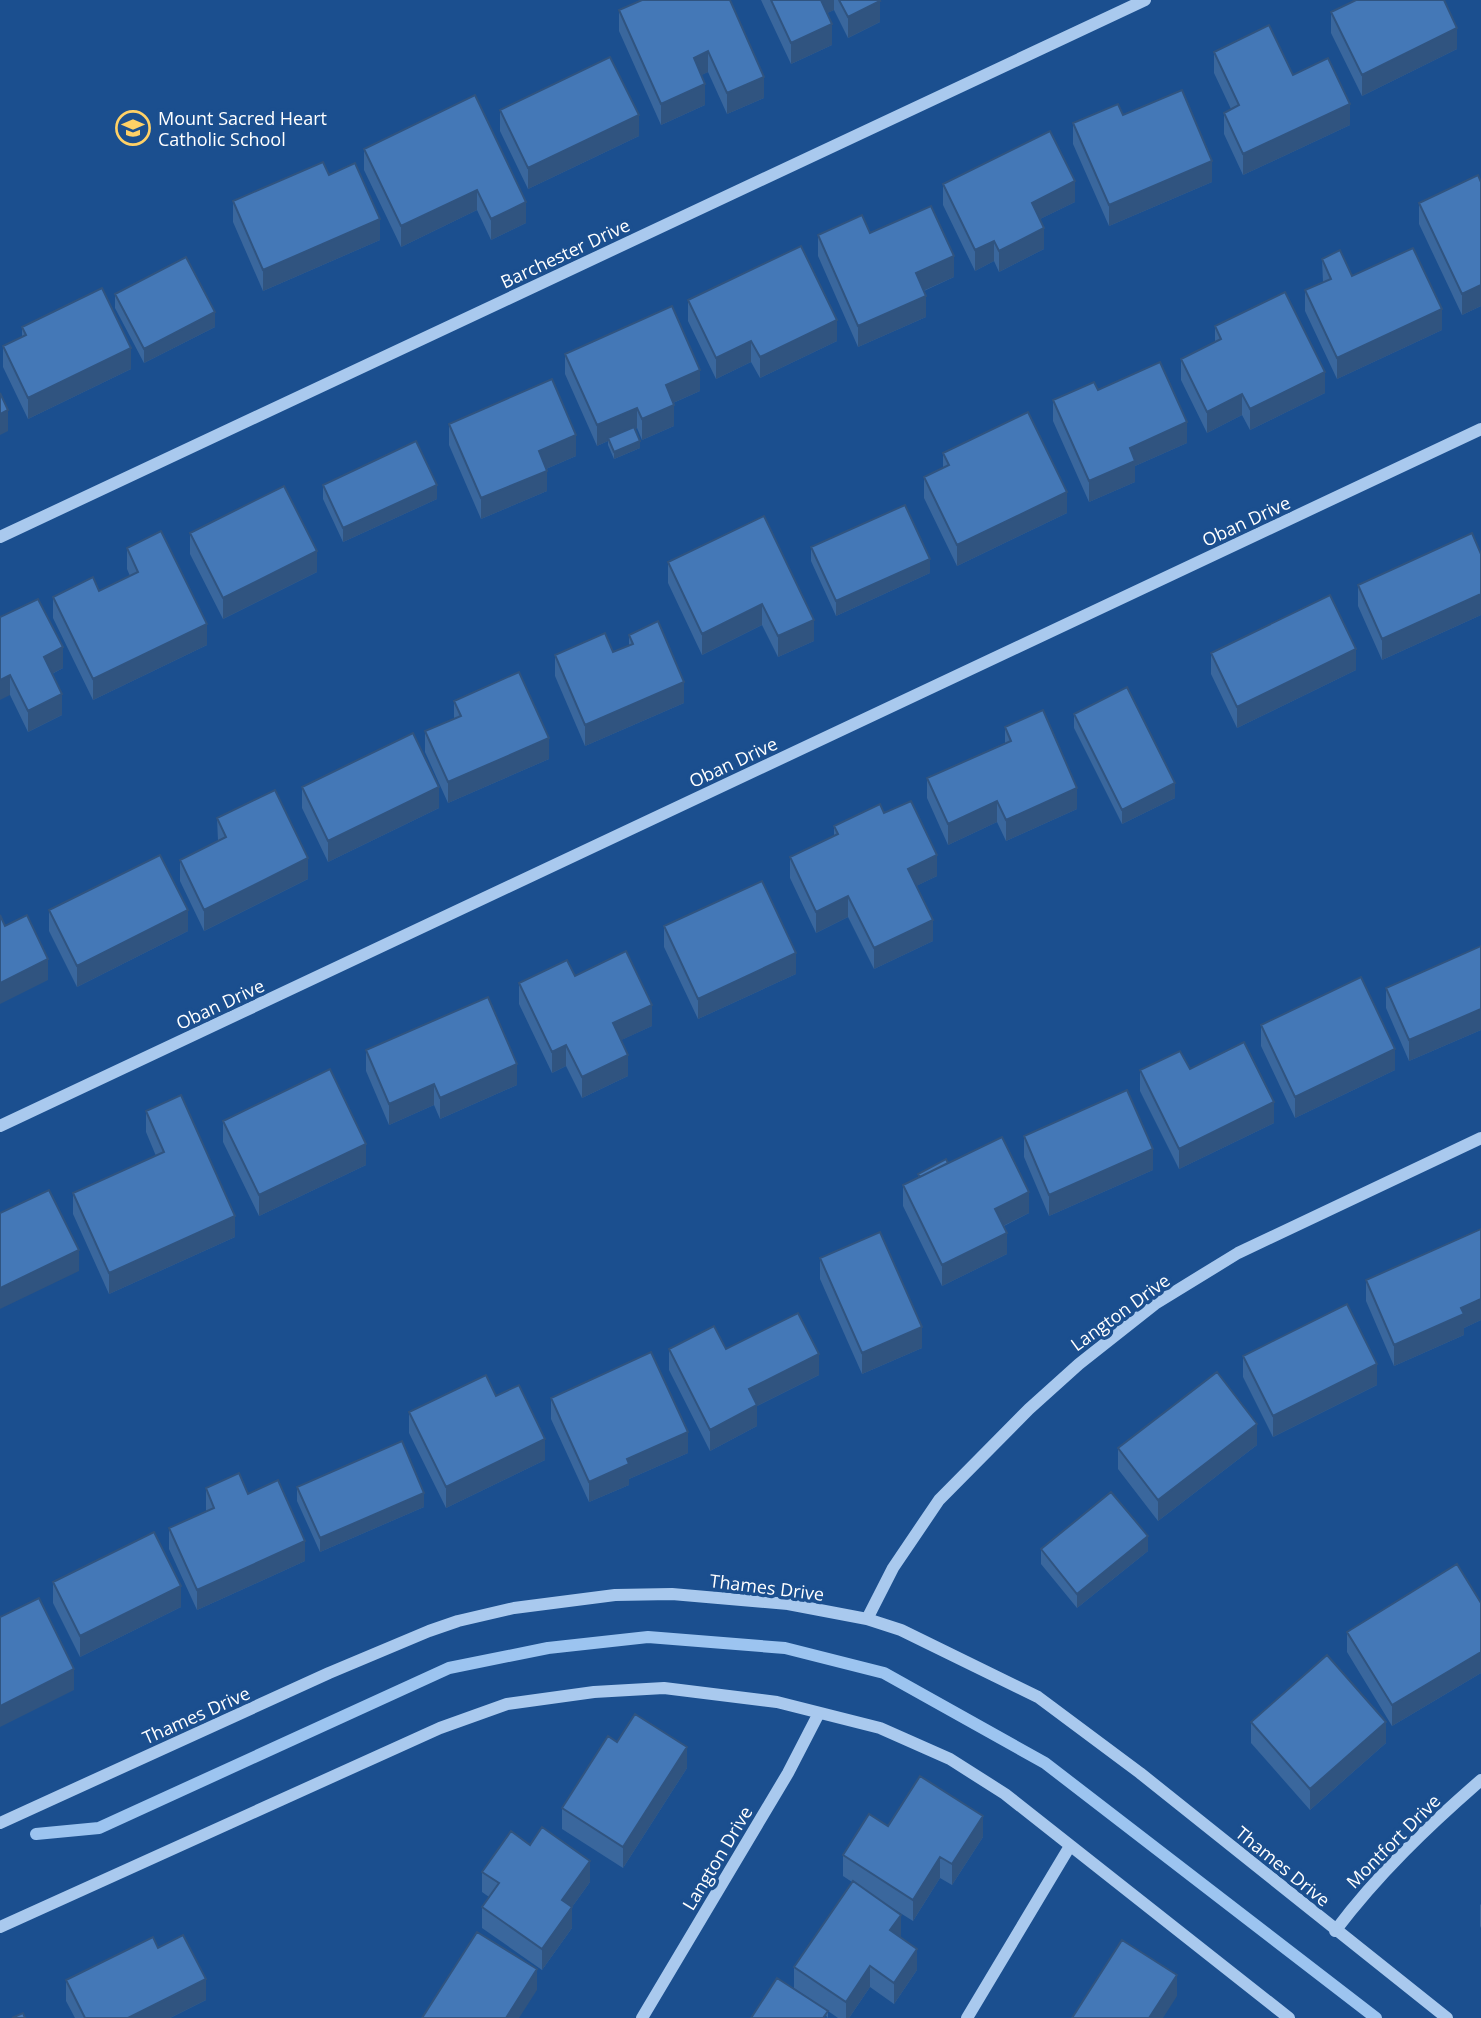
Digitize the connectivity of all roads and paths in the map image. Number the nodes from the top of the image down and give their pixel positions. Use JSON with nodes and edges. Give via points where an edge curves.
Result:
{"nodes":[{"id":1,"x":1145,"y":0,"type":"edge"},
{"id":2,"x":1481,"y":429,"type":"edge"},
{"id":3,"x":0,"y":537,"type":"edge"},
{"id":4,"x":0,"y":1126,"type":"edge"},
{"id":5,"x":1481,"y":1138,"type":"edge"},
{"id":6,"x":867,"y":1619,"type":"junction"},
{"id":7,"x":819,"y":1713,"type":"junction"},
{"id":8,"x":1481,"y":1780,"type":"edge"},
{"id":9,"x":0,"y":1823,"type":"edge"},
{"id":10,"x":1070,"y":1846,"type":"junction"},
{"id":11,"x":0,"y":1927,"type":"edge"},
{"id":12,"x":1335,"y":1931,"type":"junction"},
{"id":13,"x":1285,"y":2016,"type":"edge"},
{"id":14,"x":642,"y":2018,"type":"edge"},
{"id":15,"x":967,"y":2018,"type":"edge"},
{"id":16,"x":1447,"y":2018,"type":"edge"}],
"edges":[{"from":1,"to":3,"type":"street","name":"Barchester Drive"},
{"from":2,"to":4,"type":"street","name":"Oban Drive"},
{"from":5,"to":6,"type":"street","name":"Langton Drive","via":[[1238,1253],[1155,1304],[1029,1409],[940,1500],[893,1568]]},
{"from":6,"to":9,"type":"street","name":"Thames Drive","via":[[788,1604],[671,1594],[615,1595],[514,1608],[429,1631]]},
{"from":6,"to":12,"type":"street","name":"Thames Drive","via":[[901,1630],[1038,1697]]},
{"from":7,"to":10,"type":"street","via":[[880,1728],[950,1759]]},
{"from":7,"to":11,"type":"street","via":[[777,1702],[664,1688],[507,1704],[440,1728]]},
{"from":7,"to":14,"type":"street","name":"Langton Drive"},
{"from":8,"to":12,"type":"street","name":"Montfort Drive","via":[[1364,1892]]},
{"from":10,"to":13,"type":"street"},
{"from":10,"to":15,"type":"street"},
{"from":12,"to":16,"type":"street","name":"Thames Drive"}]}
